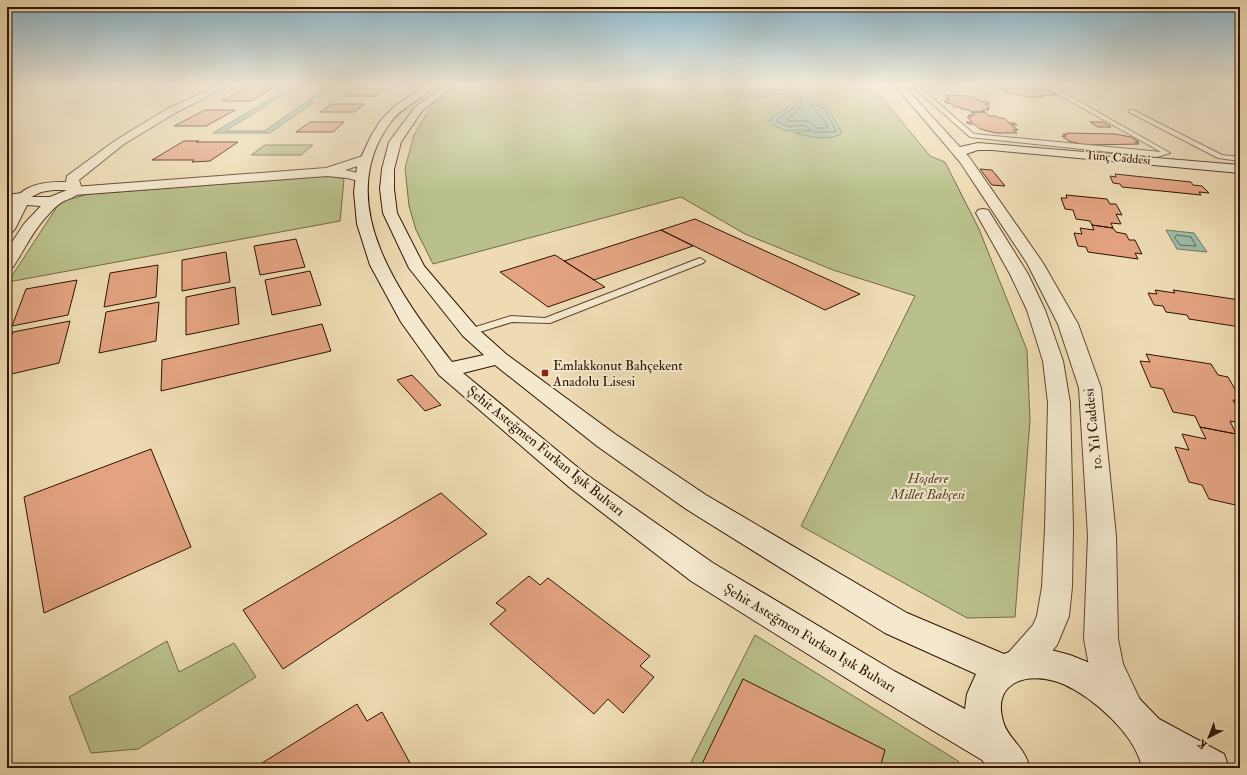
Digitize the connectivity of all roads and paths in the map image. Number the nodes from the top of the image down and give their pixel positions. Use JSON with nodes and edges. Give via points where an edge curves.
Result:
{"nodes":[{"id":1,"x":144,"y":120,"type":"edge"},
{"id":2,"x":156,"y":120,"type":"edge"},
{"id":3,"x":386,"y":120,"type":"edge"},
{"id":4,"x":410,"y":120,"type":"edge"},
{"id":5,"x":914,"y":120,"type":"edge"},
{"id":6,"x":931,"y":120,"type":"edge"},
{"id":7,"x":954,"y":120,"type":"edge"},
{"id":8,"x":1109,"y":120,"type":"edge"},
{"id":9,"x":1150,"y":120,"type":"edge"},
{"id":10,"x":954,"y":146,"type":"junction"},
{"id":11,"x":997,"y":147,"type":"junction"},
{"id":12,"x":1239,"y":165,"type":"edge"},
{"id":13,"x":364,"y":169,"type":"junction"},
{"id":14,"x":327,"y":172,"type":"junction"},
{"id":15,"x":73,"y":189,"type":"junction"},
{"id":16,"x":25,"y":196,"type":"junction"},
{"id":17,"x":60,"y":198,"type":"junction"},
{"id":18,"x":7,"y":199,"type":"edge"},
{"id":19,"x":7,"y":229,"type":"edge"},
{"id":20,"x":700,"y":261,"type":"dead end"},
{"id":21,"x":7,"y":263,"type":"edge"},
{"id":22,"x":470,"y":332,"type":"junction"},
{"id":23,"x":499,"y":358,"type":"junction"},
{"id":24,"x":447,"y":370,"type":"junction"},
{"id":25,"x":1012,"y":666,"type":"junction"},
{"id":26,"x":1136,"y":720,"type":"junction"},
{"id":27,"x":1003,"y":757,"type":"edge"},
{"id":28,"x":1161,"y":768,"type":"edge"},
{"id":29,"x":1210,"y":768,"type":"edge"}],
"edges":[{"from":1,"to":16,"type":"street","via":[[106,142],[50,183]]},
{"from":2,"to":15,"type":"street","via":[[120,142],[72,179]]},
{"from":3,"to":13,"type":"street","name":"Şehit Asteğmen Furkan Işık Bulvarı","via":[[376,136]]},
{"from":4,"to":22,"type":"street","via":[[394,142],[388,169],[390,213],[417,268]]},
{"from":5,"to":25,"type":"street","via":[[958,174],[992,226],[1036,310],[1053,361],[1059,403],[1059,528],[1054,616],[1045,635]]},
{"from":6,"to":10,"type":"street","name":"10. Yıl Caddesi"},
{"from":7,"to":8,"type":"lane","via":[[972,136],[1157,155],[1167,153]]},
{"from":9,"to":12,"type":"lane"},
{"from":10,"to":11,"type":"street","name":"Tunç Caddesi"},
{"from":10,"to":11,"type":"street","name":"Tunç Caddesi","via":[[965,149],[978,146]]},
{"from":10,"to":26,"type":"street","name":"10. Yıl Caddesi","via":[[1035,263],[1068,324],[1090,388],[1102,536],[1101,639],[1106,666]]},
{"from":11,"to":12,"type":"street","name":"Tunç Caddesi"},
{"from":13,"to":14,"type":"street"},
{"from":13,"to":14,"type":"street","via":[[348,174]]},
{"from":13,"to":24,"type":"street","name":"Şehit Asteğmen Furkan Işık Bulvarı","via":[[361,192],[364,224],[378,265],[411,322]]},
{"from":14,"to":15,"type":"street"},
{"from":15,"to":16,"type":"street","via":[[55,186]]},
{"from":15,"to":17,"type":"street"},
{"from":16,"to":17,"type":"street","via":[[24,201],[38,202]]},
{"from":16,"to":18,"type":"street"},
{"from":16,"to":19,"type":"street"},
{"from":17,"to":21,"type":"street","via":[[39,214]]},
{"from":20,"to":22,"type":"lane","via":[[546,321],[511,319]]},
{"from":22,"to":23,"type":"street"},
{"from":23,"to":24,"type":"street"},
{"from":23,"to":25,"type":"street","via":[[606,440],[696,502],[896,623]]},
{"from":24,"to":27,"type":"street","name":"Şehit Asteğmen Furkan Işık Bulvarı","via":[[578,481],[702,572]]},
{"from":25,"to":26,"type":"street","via":[[1044,664],[1070,671],[1099,686]]},
{"from":25,"to":27,"type":"street","via":[[989,682],[983,699],[984,721]]},
{"from":26,"to":28,"type":"street","name":"10. Yıl Caddesi","via":[[1160,760]]},
{"from":26,"to":29,"type":"street"}]}
